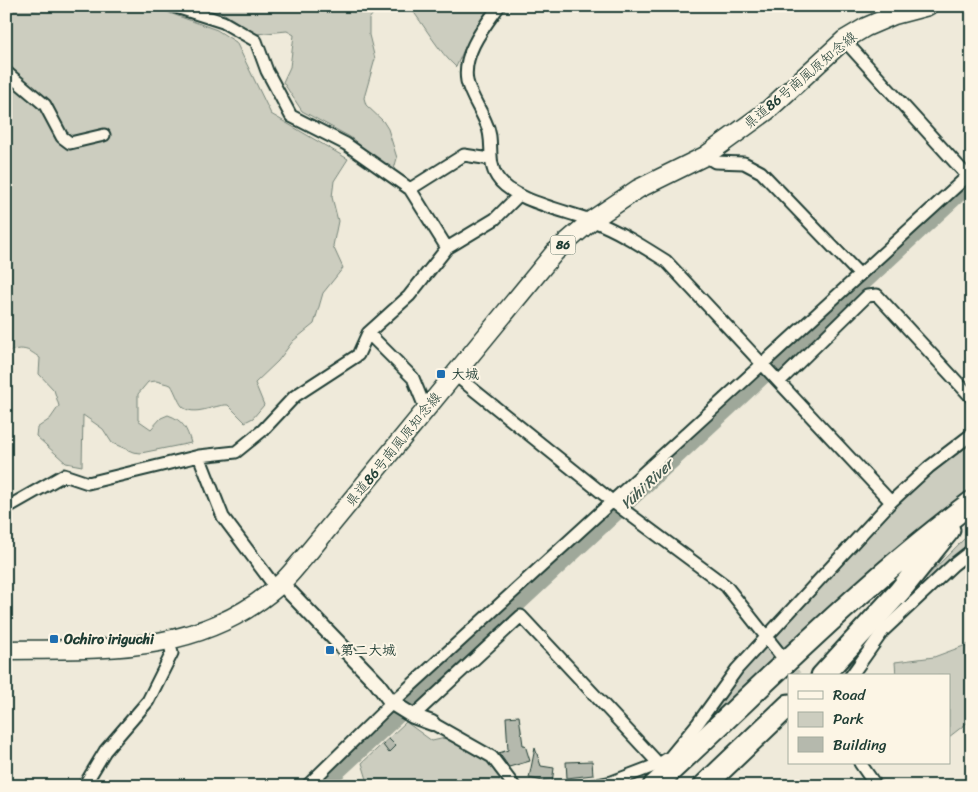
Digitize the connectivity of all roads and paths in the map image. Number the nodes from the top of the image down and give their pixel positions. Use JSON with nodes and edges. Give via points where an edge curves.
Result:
{"nodes":[{"id":1,"x":173,"y":6,"type":"edge"},
{"id":2,"x":499,"y":6,"type":"edge"},
{"id":3,"x":928,"y":6,"type":"edge"},
{"id":4,"x":844,"y":40,"type":"junction"},
{"id":5,"x":6,"y":72,"type":"edge"},
{"id":6,"x":104,"y":135,"type":"dead end"},
{"id":7,"x":704,"y":156,"type":"junction"},
{"id":8,"x":490,"y":159,"type":"junction"},
{"id":9,"x":970,"y":177,"type":"edge"},
{"id":10,"x":410,"y":189,"type":"junction"},
{"id":11,"x":519,"y":195,"type":"junction"},
{"id":12,"x":592,"y":220,"type":"junction"},
{"id":13,"x":447,"y":248,"type":"junction"},
{"id":14,"x":859,"y":274,"type":"junction"},
{"id":15,"x":368,"y":332,"type":"junction"},
{"id":16,"x":761,"y":364,"type":"junction"},
{"id":17,"x":454,"y":374,"type":"junction"},
{"id":18,"x":779,"y":382,"type":"junction"},
{"id":19,"x":972,"y":398,"type":"edge"},
{"id":20,"x":426,"y":410,"type":"junction"},
{"id":21,"x":972,"y":434,"type":"edge"},
{"id":22,"x":199,"y":456,"type":"junction"},
{"id":23,"x":891,"y":502,"type":"junction"},
{"id":24,"x":972,"y":502,"type":"edge"},
{"id":25,"x":618,"y":506,"type":"junction"},
{"id":26,"x":6,"y":508,"type":"edge"},
{"id":27,"x":972,"y":550,"type":"edge"},
{"id":28,"x":279,"y":586,"type":"junction"},
{"id":29,"x":767,"y":638,"type":"junction"},
{"id":30,"x":169,"y":641,"type":"junction"},
{"id":31,"x":6,"y":650,"type":"edge"},
{"id":32,"x":783,"y":658,"type":"tunnel mouth"},
{"id":33,"x":824,"y":674,"type":"edge"},
{"id":34,"x":852,"y":674,"type":"edge"},
{"id":35,"x":394,"y":705,"type":"junction"},
{"id":36,"x":788,"y":707,"type":"edge"},
{"id":37,"x":411,"y":715,"type":"junction"},
{"id":38,"x":432,"y":723,"type":"joint"},
{"id":39,"x":659,"y":764,"type":"junction"},
{"id":40,"x":861,"y":764,"type":"edge"},
{"id":41,"x":84,"y":786,"type":"edge"},
{"id":42,"x":307,"y":786,"type":"edge"},
{"id":43,"x":514,"y":786,"type":"edge"},
{"id":44,"x":592,"y":786,"type":"edge"},
{"id":45,"x":654,"y":786,"type":"edge"},
{"id":46,"x":704,"y":786,"type":"edge"},
{"id":47,"x":876,"y":786,"type":"edge"}],
"edges":[{"from":1,"to":10,"type":"street","via":[[223,22],[256,41],[291,116],[346,144]]},
{"from":2,"to":8,"type":"street","via":[[478,36],[468,66],[467,82],[490,130]]},
{"from":3,"to":4,"type":"main road","name":"県道86号南風原知念線","number":"86","via":[[894,15]]},
{"from":4,"to":7,"type":"main road","name":"県道86号南風原知念線","number":"86","via":[[767,111]]},
{"from":4,"to":9,"type":"street"},
{"from":5,"to":6,"type":"street","via":[[45,105],[62,137],[70,143]]},
{"from":7,"to":12,"type":"main road","name":"県道86号南風原知念線","number":"86","via":[[638,189]]},
{"from":7,"to":14,"type":"street","via":[[714,162],[744,164],[761,172]]},
{"from":8,"to":10,"type":"street","via":[[464,155]]},
{"from":8,"to":11,"type":"street","via":[[498,178]]},
{"from":9,"to":14,"type":"street"},
{"from":10,"to":13,"type":"street"},
{"from":11,"to":12,"type":"street","via":[[566,214]]},
{"from":11,"to":13,"type":"street","via":[[495,219]]},
{"from":12,"to":16,"type":"street","via":[[666,261]]},
{"from":12,"to":17,"type":"main road","name":"県道86号南風原知念線","number":"86","via":[[555,252]]},
{"from":13,"to":15,"type":"street","via":[[409,296]]},
{"from":14,"to":16,"type":"street"},
{"from":15,"to":20,"type":"street","via":[[413,378]]},
{"from":15,"to":22,"type":"street","via":[[358,355],[295,396],[263,430],[236,452]]},
{"from":16,"to":18,"type":"street"},
{"from":16,"to":25,"type":"street"},
{"from":17,"to":20,"type":"main road","name":"県道86号南風原知念線","number":"86"},
{"from":17,"to":25,"type":"street"},
{"from":18,"to":19,"type":"street","via":[[867,296],[876,295]]},
{"from":18,"to":23,"type":"street"},
{"from":20,"to":28,"type":"main road","name":"県道86号南風原知念線","number":"86"},
{"from":21,"to":23,"type":"street"},
{"from":22,"to":26,"type":"street","via":[[88,483],[64,475]]},
{"from":22,"to":28,"type":"street","via":[[223,517]]},
{"from":23,"to":29,"type":"street"},
{"from":24,"to":33,"type":"highway","via":[[899,592]]},
{"from":24,"to":45,"type":"highway","via":[[928,535],[844,609]]},
{"from":25,"to":29,"type":"street","via":[[726,586]]},
{"from":25,"to":35,"type":"street"},
{"from":27,"to":34,"type":"street","via":[[883,631]]},
{"from":28,"to":30,"type":"main road","name":"県道86号南風原知念線","number":"86","via":[[226,620]]},
{"from":28,"to":35,"type":"street","via":[[377,683]]},
{"from":29,"to":32,"type":"street"},
{"from":29,"to":39,"type":"street","via":[[737,668],[698,723]]},
{"from":30,"to":31,"type":"main road","name":"県道86号南風原知念線","number":"86","via":[[126,648]]},
{"from":30,"to":41,"type":"street","via":[[172,653],[148,701],[105,751]]},
{"from":35,"to":37,"type":"street"},
{"from":35,"to":42,"type":"street"},
{"from":36,"to":46,"type":"highway"},
{"from":37,"to":38,"type":"street"},
{"from":37,"to":39,"type":"street","via":[[521,616]]},
{"from":38,"to":43,"type":"street","via":[[492,757]]},
{"from":39,"to":44,"type":"street"},
{"from":40,"to":47,"type":"street"}]}
